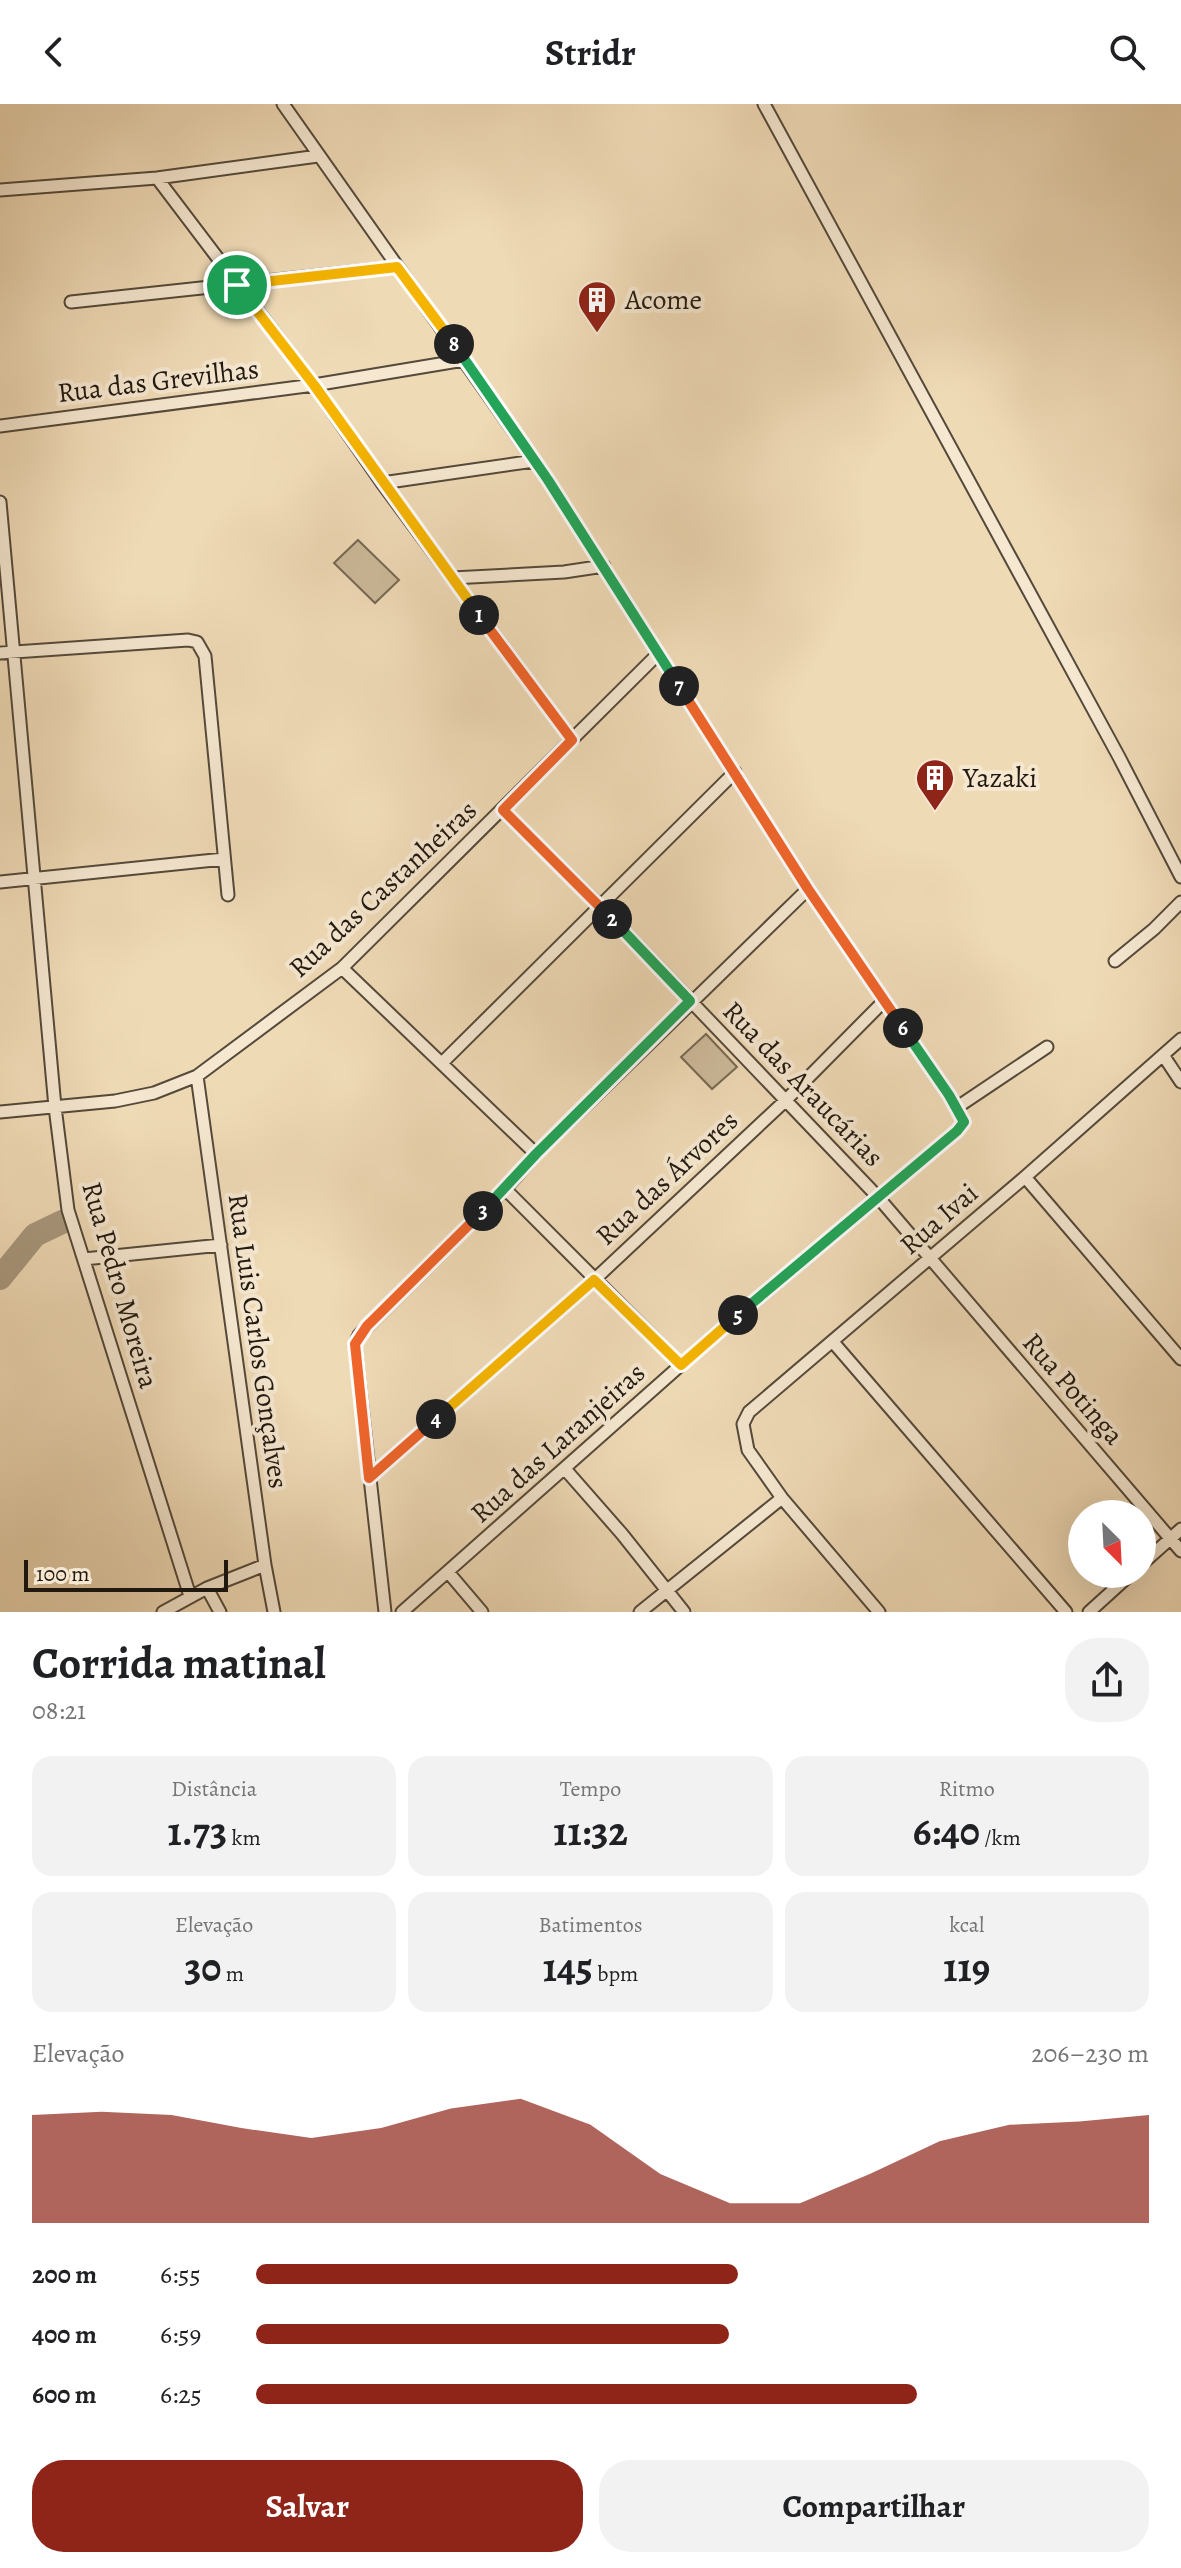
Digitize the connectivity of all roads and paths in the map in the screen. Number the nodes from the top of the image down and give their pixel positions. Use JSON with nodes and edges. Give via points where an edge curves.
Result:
{"nodes":[{"id":1,"x":283,"y":104,"type":"edge"},
{"id":2,"x":764,"y":104,"type":"edge"},
{"id":3,"x":318,"y":156,"type":"junction"},
{"id":4,"x":157,"y":178,"type":"junction"},
{"id":5,"x":0,"y":190,"type":"edge"},
{"id":6,"x":397,"y":267,"type":"junction"},
{"id":7,"x":237,"y":285,"type":"junction"},
{"id":8,"x":71,"y":302,"type":"dead end"},
{"id":9,"x":464,"y":360,"type":"junction"},
{"id":10,"x":314,"y":385,"type":"junction"},
{"id":11,"x":0,"y":426,"type":"edge"},
{"id":12,"x":534,"y":461,"type":"junction"},
{"id":13,"x":382,"y":483,"type":"junction"},
{"id":14,"x":0,"y":502,"type":"edge"},
{"id":15,"x":604,"y":566,"type":"junction"},
{"id":16,"x":452,"y":578,"type":"junction"},
{"id":17,"x":14,"y":651,"type":"junction"},
{"id":18,"x":0,"y":653,"type":"edge"},
{"id":19,"x":658,"y":654,"type":"junction"},
{"id":20,"x":572,"y":740,"type":"junction"},
{"id":21,"x":735,"y":772,"type":"junction"},
{"id":22,"x":503,"y":810,"type":"junction"},
{"id":23,"x":224,"y":859,"type":"junction"},
{"id":24,"x":1181,"y":877,"type":"edge"},
{"id":25,"x":36,"y":878,"type":"junction"},
{"id":26,"x":0,"y":882,"type":"edge"},
{"id":27,"x":808,"y":889,"type":"junction"},
{"id":28,"x":228,"y":895,"type":"dead end"},
{"id":29,"x":1181,"y":902,"type":"edge"},
{"id":30,"x":599,"y":905,"type":"junction"},
{"id":31,"x":1115,"y":961,"type":"dead end"},
{"id":32,"x":342,"y":968,"type":"junction"},
{"id":33,"x":690,"y":1001,"type":"junction"},
{"id":34,"x":884,"y":1001,"type":"junction"},
{"id":35,"x":1179,"y":1046,"type":"edge"},
{"id":36,"x":1047,"y":1047,"type":"dead end"},
{"id":37,"x":1163,"y":1055,"type":"junction"},
{"id":38,"x":442,"y":1063,"type":"junction"},
{"id":39,"x":197,"y":1076,"type":"junction"},
{"id":40,"x":1181,"y":1082,"type":"edge"},
{"id":41,"x":786,"y":1100,"type":"junction"},
{"id":42,"x":55,"y":1107,"type":"junction"},
{"id":43,"x":956,"y":1108,"type":"junction"},
{"id":44,"x":0,"y":1112,"type":"edge"},
{"id":45,"x":536,"y":1154,"type":"junction"},
{"id":46,"x":1025,"y":1177,"type":"junction"},
{"id":47,"x":505,"y":1189,"type":"junction"},
{"id":48,"x":877,"y":1196,"type":"junction"},
{"id":49,"x":221,"y":1245,"type":"junction"},
{"id":50,"x":84,"y":1259,"type":"junction"},
{"id":51,"x":929,"y":1259,"type":"junction"},
{"id":52,"x":594,"y":1280,"type":"junction"},
{"id":53,"x":833,"y":1342,"type":"junction"},
{"id":54,"x":1181,"y":1359,"type":"edge"},
{"id":55,"x":681,"y":1365,"type":"junction"},
{"id":56,"x":565,"y":1469,"type":"junction"},
{"id":57,"x":369,"y":1478,"type":"junction"},
{"id":58,"x":782,"y":1498,"type":"junction"},
{"id":59,"x":1181,"y":1529,"type":"edge"},
{"id":60,"x":1170,"y":1538,"type":"junction"},
{"id":61,"x":1156,"y":1551,"type":"edge"},
{"id":62,"x":1181,"y":1551,"type":"edge"},
{"id":63,"x":265,"y":1565,"type":"junction"},
{"id":64,"x":448,"y":1572,"type":"junction"},
{"id":65,"x":207,"y":1588,"type":"junction"},
{"id":66,"x":1116,"y":1588,"type":"edge"},
{"id":67,"x":666,"y":1590,"type":"junction"},
{"id":68,"x":190,"y":1596,"type":"junction"},
{"id":69,"x":163,"y":1612,"type":"edge"},
{"id":70,"x":220,"y":1612,"type":"edge"},
{"id":71,"x":274,"y":1612,"type":"edge"},
{"id":72,"x":385,"y":1612,"type":"edge"},
{"id":73,"x":402,"y":1612,"type":"edge"},
{"id":74,"x":482,"y":1612,"type":"edge"},
{"id":75,"x":640,"y":1612,"type":"edge"},
{"id":76,"x":684,"y":1612,"type":"edge"},
{"id":77,"x":879,"y":1612,"type":"edge"},
{"id":78,"x":1066,"y":1612,"type":"edge"},
{"id":79,"x":1089,"y":1612,"type":"edge"}],
"edges":[{"from":1,"to":3,"type":"street"},
{"from":2,"to":24,"type":"street"},
{"from":3,"to":4,"type":"street"},
{"from":3,"to":6,"type":"street"},
{"from":4,"to":5,"type":"street"},
{"from":4,"to":7,"type":"street"},
{"from":6,"to":7,"type":"street"},
{"from":6,"to":9,"type":"street"},
{"from":7,"to":8,"type":"street"},
{"from":7,"to":10,"type":"street"},
{"from":9,"to":10,"type":"street","name":"Rua das Grevilhas"},
{"from":9,"to":12,"type":"street"},
{"from":10,"to":11,"type":"street","name":"Rua das Grevilhas"},
{"from":10,"to":13,"type":"street"},
{"from":12,"to":13,"type":"street"},
{"from":12,"to":15,"type":"street"},
{"from":13,"to":16,"type":"street"},
{"from":14,"to":17,"type":"street","name":"Rua Pedro Moreira"},
{"from":15,"to":16,"type":"street"},
{"from":15,"to":19,"type":"street"},
{"from":16,"to":20,"type":"street"},
{"from":17,"to":18,"type":"street"},
{"from":17,"to":23,"type":"street","via":[[197,642],[205,656]]},
{"from":17,"to":25,"type":"street","name":"Rua Pedro Moreira"},
{"from":19,"to":20,"type":"street","name":"Rua das Castanheiras"},
{"from":19,"to":21,"type":"street"},
{"from":20,"to":22,"type":"street","name":"Rua das Castanheiras"},
{"from":21,"to":27,"type":"street"},
{"from":21,"to":30,"type":"street"},
{"from":22,"to":30,"type":"street","name":"Rua das Araucárias"},
{"from":22,"to":32,"type":"street","name":"Rua das Castanheiras"},
{"from":23,"to":25,"type":"street"},
{"from":23,"to":28,"type":"street"},
{"from":25,"to":26,"type":"street"},
{"from":25,"to":42,"type":"street","name":"Rua Pedro Moreira"},
{"from":27,"to":33,"type":"street"},
{"from":27,"to":34,"type":"street"},
{"from":29,"to":31,"type":"street"},
{"from":30,"to":33,"type":"street","name":"Rua das Araucárias"},
{"from":30,"to":38,"type":"street"},
{"from":32,"to":38,"type":"street"},
{"from":32,"to":39,"type":"street","name":"Rua das Castanheiras"},
{"from":33,"to":41,"type":"street","name":"Rua das Araucárias"},
{"from":33,"to":45,"type":"street"},
{"from":34,"to":41,"type":"street","name":"Rua das Árvores"},
{"from":34,"to":43,"type":"street"},
{"from":35,"to":37,"type":"street","name":"Rua Ivai"},
{"from":36,"to":43,"type":"street"},
{"from":37,"to":40,"type":"street"},
{"from":37,"to":46,"type":"street","name":"Rua Ivai"},
{"from":38,"to":45,"type":"street"},
{"from":39,"to":42,"type":"street","name":"Rua das Castanheiras","via":[[154,1093]]},
{"from":39,"to":49,"type":"street","name":"Rua Luis Carlos Gonçalves"},
{"from":41,"to":48,"type":"street","name":"Rua das Araucárias"},
{"from":41,"to":52,"type":"street","name":"Rua das Árvores"},
{"from":42,"to":44,"type":"street","name":"Rua das Castanheiras"},
{"from":42,"to":50,"type":"street","name":"Rua Pedro Moreira","via":[[68,1210]]},
{"from":43,"to":48,"type":"street","name":"Rua das Laranjeiras","via":[[964,1122],[957,1131]]},
{"from":45,"to":47,"type":"street"},
{"from":46,"to":51,"type":"street","name":"Rua Ivai"},
{"from":46,"to":54,"type":"street"},
{"from":47,"to":52,"type":"street"},
{"from":47,"to":57,"type":"street","via":[[355,1344]]},
{"from":48,"to":51,"type":"street","name":"Rua das Araucárias"},
{"from":48,"to":55,"type":"street","name":"Rua das Laranjeiras"},
{"from":49,"to":50,"type":"street"},
{"from":49,"to":63,"type":"street","name":"Rua Luis Carlos Gonçalves"},
{"from":50,"to":68,"type":"street","name":"Rua Pedro Moreira"},
{"from":51,"to":53,"type":"street","name":"Rua Ivai"},
{"from":51,"to":60,"type":"street","name":"Rua Potinga"},
{"from":52,"to":55,"type":"street"},
{"from":52,"to":57,"type":"street","name":"Rua das Árvores"},
{"from":53,"to":58,"type":"street","name":"Rua Ivai","via":[[749,1412],[743,1424],[748,1450]]},
{"from":53,"to":78,"type":"street"},
{"from":55,"to":56,"type":"street","name":"Rua das Laranjeiras"},
{"from":56,"to":64,"type":"street","name":"Rua das Laranjeiras"},
{"from":56,"to":67,"type":"street"},
{"from":57,"to":72,"type":"street"},
{"from":58,"to":67,"type":"street"},
{"from":58,"to":77,"type":"street"},
{"from":59,"to":60,"type":"street"},
{"from":60,"to":61,"type":"street"},
{"from":60,"to":62,"type":"street","name":"Rua Potinga"},
{"from":63,"to":65,"type":"street"},
{"from":63,"to":71,"type":"street","name":"Rua Luis Carlos Gonçalves"},
{"from":64,"to":73,"type":"street","name":"Rua das Laranjeiras"},
{"from":64,"to":74,"type":"street"},
{"from":65,"to":68,"type":"street"},
{"from":65,"to":70,"type":"street"},
{"from":66,"to":79,"type":"street"},
{"from":67,"to":75,"type":"street"},
{"from":67,"to":76,"type":"street"},
{"from":68,"to":69,"type":"street"}]}
